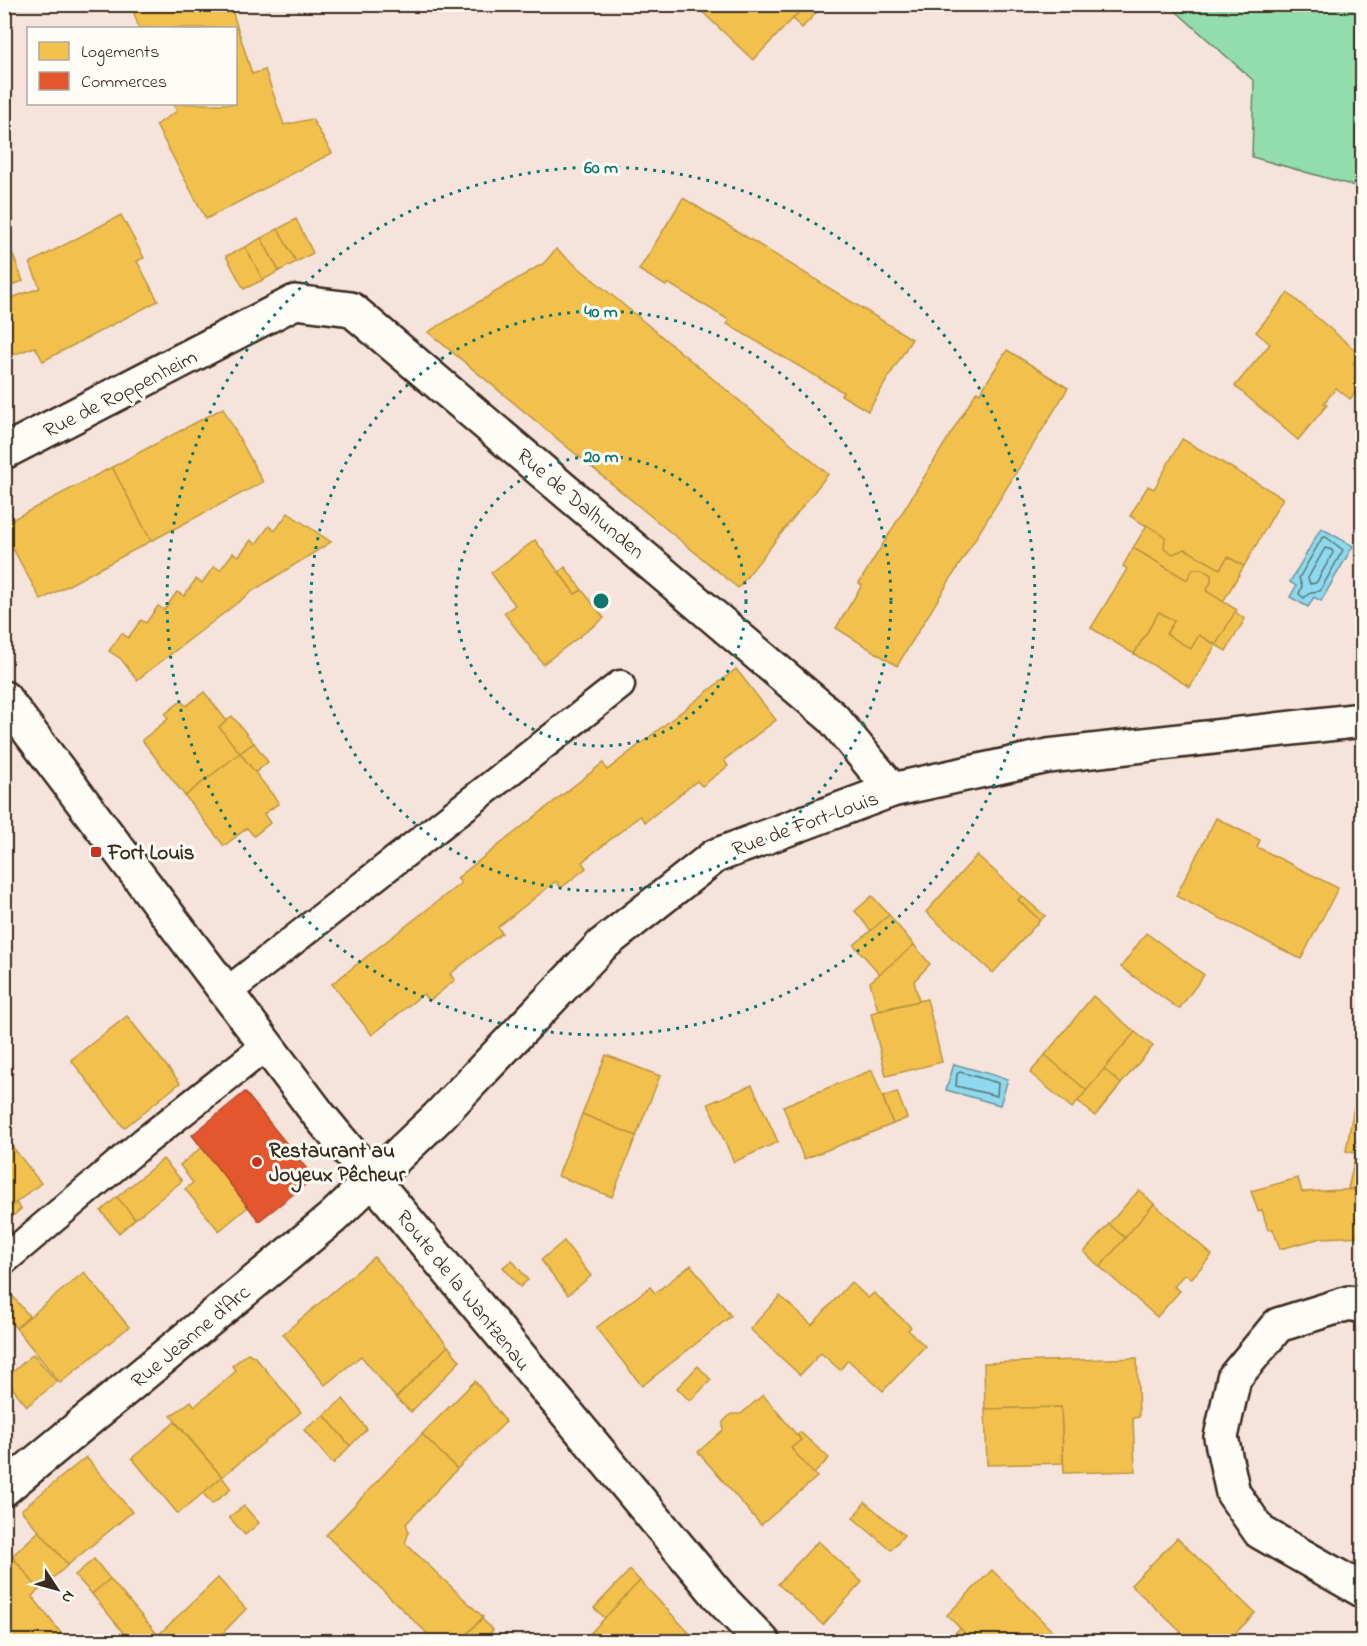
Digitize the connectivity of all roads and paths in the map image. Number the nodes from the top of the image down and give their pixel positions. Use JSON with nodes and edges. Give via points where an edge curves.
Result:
{"nodes":[{"id":1,"x":236,"y":333,"type":"joint"},
{"id":2,"x":4,"y":452,"type":"edge"},
{"id":3,"x":620,"y":685,"type":"dead end"},
{"id":4,"x":4,"y":698,"type":"edge"},
{"id":5,"x":1362,"y":717,"type":"edge"},
{"id":6,"x":892,"y":790,"type":"junction"},
{"id":7,"x":227,"y":992,"type":"junction"},
{"id":8,"x":266,"y":1046,"type":"junction"},
{"id":9,"x":373,"y":1179,"type":"junction"},
{"id":10,"x":4,"y":1260,"type":"edge"},
{"id":11,"x":1362,"y":1306,"type":"edge"},
{"id":12,"x":4,"y":1489,"type":"edge"},
{"id":13,"x":1362,"y":1590,"type":"edge"},
{"id":14,"x":763,"y":1641,"type":"edge"}],
"edges":[{"from":1,"to":2,"type":"street","name":"Rue de Roppenheim"},
{"from":1,"to":6,"type":"street","name":"Rue de Dalhunden","via":[[295,302],[351,309],[833,718]]},
{"from":3,"to":7,"type":"lane"},
{"from":4,"to":7,"type":"street","name":"Route de la Wantzenau"},
{"from":5,"to":6,"type":"street","name":"Rue de Fort-Louis","via":[[1048,756]]},
{"from":6,"to":9,"type":"street","name":"Rue de Fort-Louis","via":[[715,856],[602,945],[437,1118]]},
{"from":7,"to":8,"type":"street","name":"Route de la Wantzenau"},
{"from":8,"to":9,"type":"street","name":"Route de la Wantzenau"},
{"from":8,"to":10,"type":"lane"},
{"from":9,"to":12,"type":"street","name":"Rue Jeanne d'Arc","via":[[333,1218]]},
{"from":9,"to":14,"type":"street","name":"Route de la Wantzenau","via":[[716,1592]]},
{"from":11,"to":13,"type":"street","via":[[1349,1303],[1278,1324],[1234,1378],[1221,1437],[1233,1493],[1260,1532]]}]}
